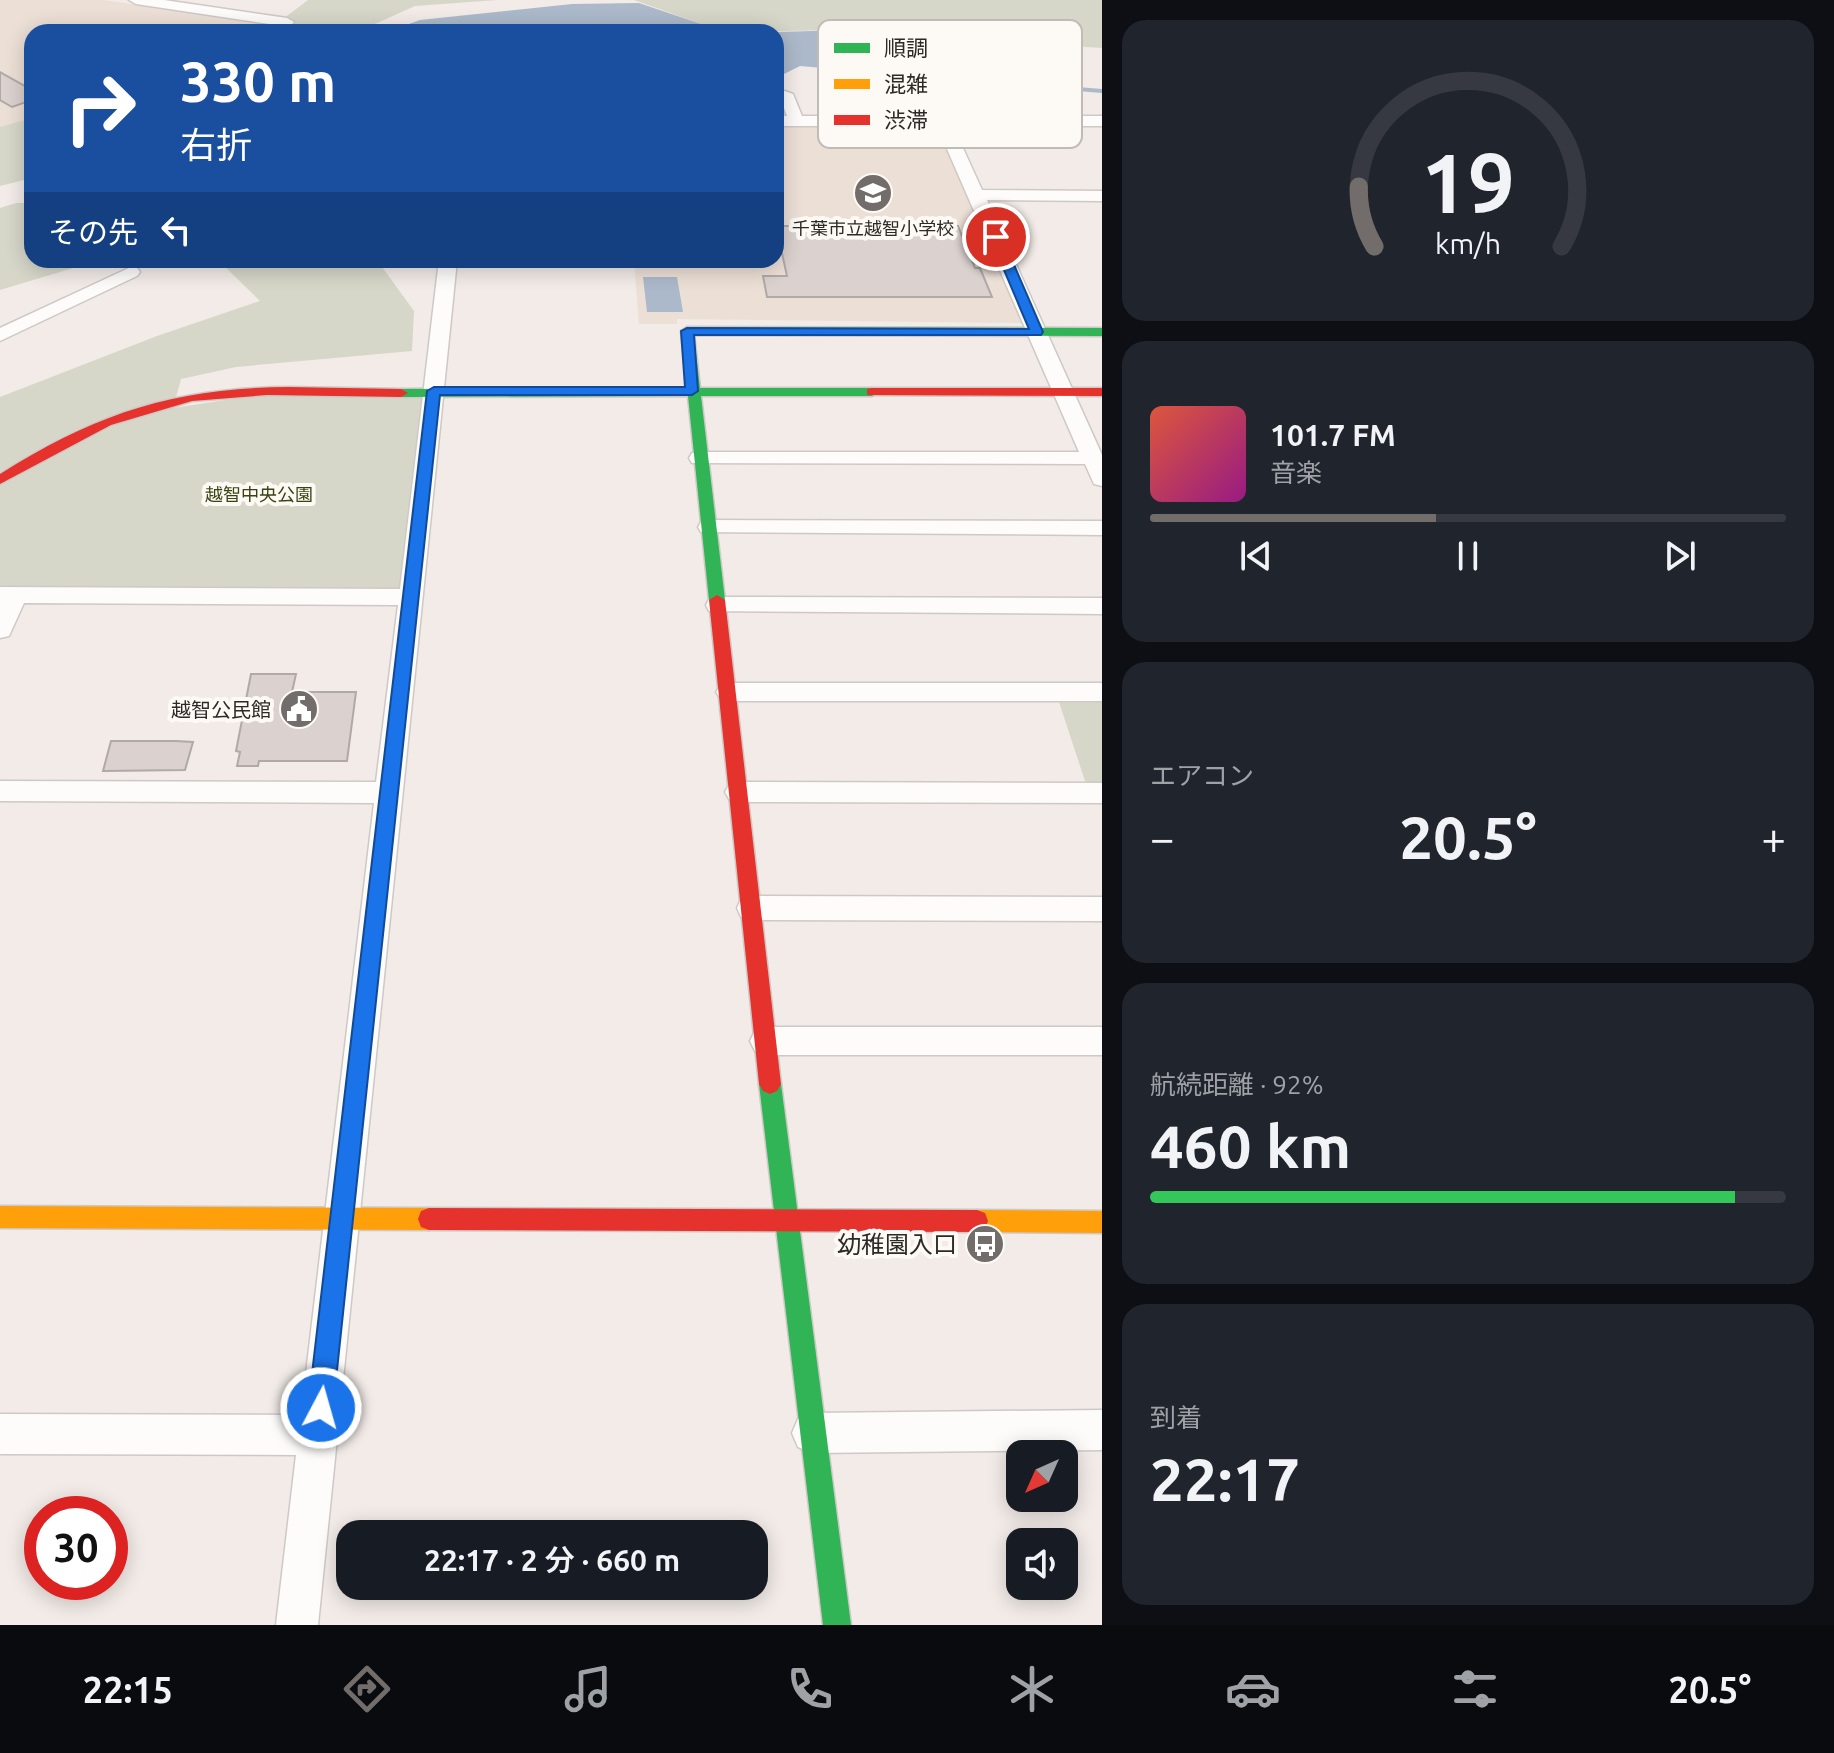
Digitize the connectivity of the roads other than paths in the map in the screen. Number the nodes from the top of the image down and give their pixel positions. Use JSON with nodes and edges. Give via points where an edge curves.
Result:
{"nodes":[{"id":1,"x":136,"y":0,"type":"edge"},
{"id":2,"x":212,"y":0,"type":"edge"},
{"id":3,"x":185,"y":7,"type":"junction"},
{"id":4,"x":285,"y":24,"type":"edge"},
{"id":5,"x":784,"y":96,"type":"edge"},
{"id":6,"x":784,"y":121,"type":"edge"},
{"id":7,"x":796,"y":121,"type":"junction"},
{"id":8,"x":818,"y":121,"type":"edge"},
{"id":9,"x":955,"y":148,"type":"edge"},
{"id":10,"x":977,"y":195,"type":"junction"},
{"id":11,"x":1102,"y":196,"type":"edge"},
{"id":12,"x":447,"y":268,"type":"edge"},
{"id":13,"x":131,"y":272,"type":"dead end"},
{"id":14,"x":1037,"y":332,"type":"junction"},
{"id":15,"x":1102,"y":332,"type":"edge"},
{"id":16,"x":1,"y":333,"type":"edge"},
{"id":17,"x":434,"y":391,"type":"junction"},
{"id":18,"x":692,"y":391,"type":"junction"},
{"id":19,"x":1063,"y":392,"type":"junction"},
{"id":20,"x":1102,"y":392,"type":"edge"},
{"id":21,"x":700,"y":458,"type":"junction"},
{"id":22,"x":1093,"y":458,"type":"junction"},
{"id":23,"x":1102,"y":479,"type":"edge"},
{"id":24,"x":0,"y":480,"type":"edge"},
{"id":25,"x":709,"y":527,"type":"junction"},
{"id":26,"x":1102,"y":528,"type":"edge"},
{"id":27,"x":7,"y":595,"type":"edge"},
{"id":28,"x":411,"y":597,"type":"junction"},
{"id":29,"x":718,"y":605,"type":"junction"},
{"id":30,"x":1102,"y":606,"type":"edge"},
{"id":31,"x":0,"y":630,"type":"edge"},
{"id":32,"x":729,"y":692,"type":"junction"},
{"id":33,"x":1102,"y":692,"type":"edge"},
{"id":34,"x":0,"y":791,"type":"edge"},
{"id":35,"x":739,"y":792,"type":"junction"},
{"id":36,"x":389,"y":793,"type":"junction"},
{"id":37,"x":1102,"y":793,"type":"edge"},
{"id":38,"x":752,"y":908,"type":"junction"},
{"id":39,"x":1102,"y":909,"type":"edge"},
{"id":40,"x":766,"y":1041,"type":"junction"},
{"id":41,"x":1102,"y":1041,"type":"edge"},
{"id":42,"x":0,"y":1217,"type":"edge"},
{"id":43,"x":342,"y":1219,"type":"junction"},
{"id":44,"x":785,"y":1221,"type":"junction"},
{"id":45,"x":1102,"y":1222,"type":"edge"},
{"id":46,"x":1102,"y":1430,"type":"edge"},
{"id":47,"x":812,"y":1433,"type":"junction"},
{"id":48,"x":0,"y":1434,"type":"edge"},
{"id":49,"x":318,"y":1435,"type":"junction"},
{"id":50,"x":297,"y":1625,"type":"edge"},
{"id":51,"x":837,"y":1625,"type":"edge"}],
"edges":[{"from":1,"to":3,"type":"street"},
{"from":2,"to":3,"type":"street"},
{"from":3,"to":4,"type":"street"},
{"from":5,"to":7,"type":"street"},
{"from":6,"to":7,"type":"street"},
{"from":7,"to":8,"type":"street"},
{"from":9,"to":10,"type":"street"},
{"from":10,"to":11,"type":"street"},
{"from":10,"to":14,"type":"street"},
{"from":12,"to":17,"type":"street"},
{"from":13,"to":16,"type":"street"},
{"from":14,"to":15,"type":"street"},
{"from":14,"to":18,"type":"street","via":[[687,331]]},
{"from":14,"to":19,"type":"street"},
{"from":17,"to":18,"type":"street"},
{"from":17,"to":24,"type":"street","via":[[249,390],[194,397],[86,429]]},
{"from":17,"to":28,"type":"street"},
{"from":18,"to":19,"type":"street"},
{"from":18,"to":21,"type":"street"},
{"from":19,"to":20,"type":"street"},
{"from":19,"to":22,"type":"street"},
{"from":21,"to":22,"type":"street"},
{"from":21,"to":25,"type":"street"},
{"from":22,"to":23,"type":"street"},
{"from":25,"to":26,"type":"street"},
{"from":25,"to":29,"type":"street"},
{"from":27,"to":28,"type":"street"},
{"from":27,"to":31,"type":"street"},
{"from":28,"to":36,"type":"street"},
{"from":29,"to":30,"type":"street"},
{"from":29,"to":32,"type":"street"},
{"from":32,"to":33,"type":"street"},
{"from":32,"to":35,"type":"street"},
{"from":34,"to":36,"type":"street"},
{"from":35,"to":37,"type":"street"},
{"from":35,"to":38,"type":"street"},
{"from":36,"to":43,"type":"street"},
{"from":38,"to":39,"type":"street"},
{"from":38,"to":40,"type":"street"},
{"from":40,"to":41,"type":"street"},
{"from":40,"to":44,"type":"street"},
{"from":42,"to":43,"type":"street"},
{"from":43,"to":44,"type":"street"},
{"from":43,"to":49,"type":"street"},
{"from":44,"to":45,"type":"street"},
{"from":44,"to":47,"type":"street"},
{"from":46,"to":47,"type":"street"},
{"from":47,"to":51,"type":"street"},
{"from":48,"to":49,"type":"street"},
{"from":49,"to":50,"type":"street"}]}
